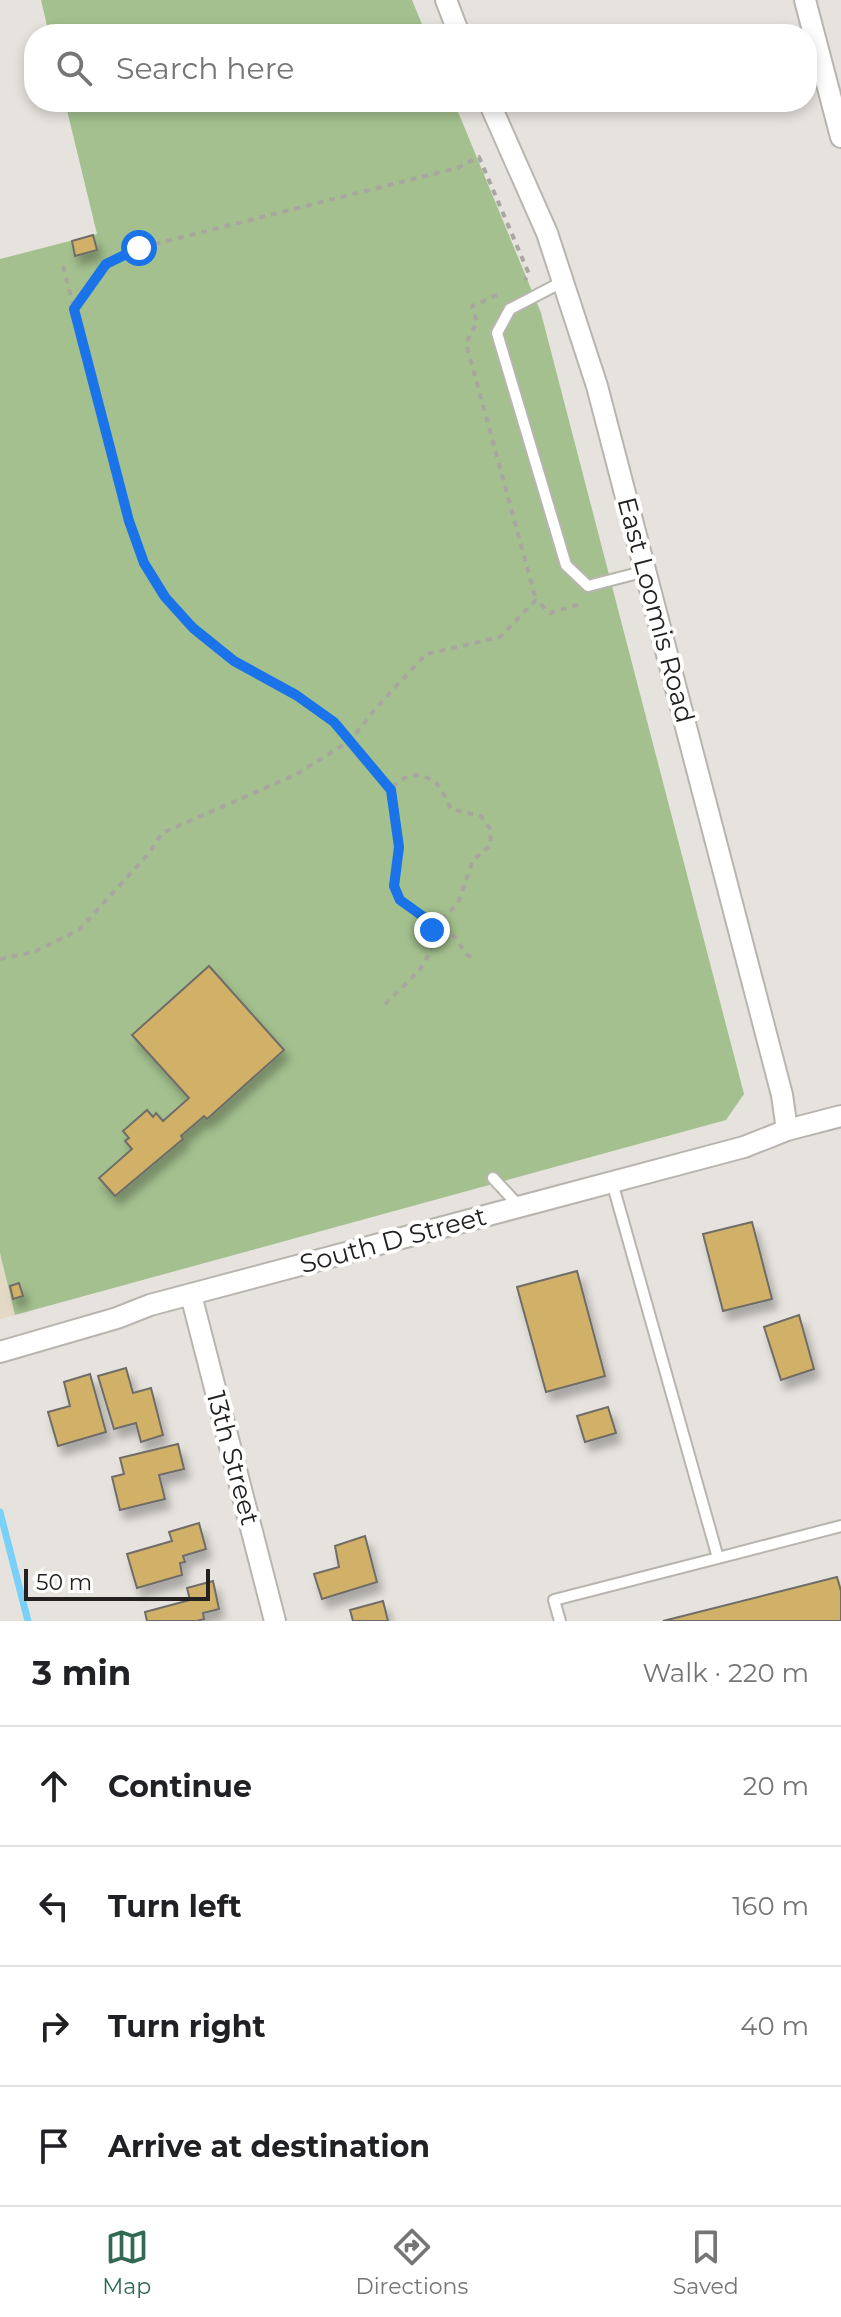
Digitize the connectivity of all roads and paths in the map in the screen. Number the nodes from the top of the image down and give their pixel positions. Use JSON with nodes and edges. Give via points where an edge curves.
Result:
{"nodes":[{"id":1,"x":446,"y":0,"type":"edge"},
{"id":2,"x":805,"y":0,"type":"edge"},
{"id":3,"x":455,"y":24,"type":"edge"},
{"id":4,"x":811,"y":24,"type":"edge"},
{"id":5,"x":817,"y":46,"type":"edge"},
{"id":6,"x":493,"y":112,"type":"edge"},
{"id":7,"x":841,"y":137,"type":"edge"},
{"id":8,"x":63,"y":266,"type":"dead end"},
{"id":9,"x":564,"y":281,"type":"junction"},
{"id":10,"x":522,"y":285,"type":"dead end"},
{"id":11,"x":510,"y":290,"type":"dead end"},
{"id":12,"x":74,"y":309,"type":"junction"},
{"id":13,"x":646,"y":571,"type":"junction"},
{"id":14,"x":536,"y":600,"type":"junction"},
{"id":15,"x":596,"y":600,"type":"dead end"},
{"id":16,"x":350,"y":741,"type":"junction"},
{"id":17,"x":391,"y":790,"type":"junction"},
{"id":18,"x":428,"y":920,"type":"junction"},
{"id":19,"x":0,"y":959,"type":"edge"},
{"id":20,"x":475,"y":960,"type":"dead end"},
{"id":21,"x":385,"y":1004,"type":"dead end"},
{"id":22,"x":841,"y":1116,"type":"edge"},
{"id":23,"x":787,"y":1130,"type":"junction"},
{"id":24,"x":493,"y":1178,"type":"dead end"},
{"id":25,"x":612,"y":1182,"type":"junction"},
{"id":26,"x":519,"y":1206,"type":"junction"},
{"id":27,"x":191,"y":1295,"type":"junction"},
{"id":28,"x":0,"y":1352,"type":"edge"},
{"id":29,"x":841,"y":1526,"type":"edge"},
{"id":30,"x":718,"y":1558,"type":"junction"},
{"id":31,"x":275,"y":1621,"type":"edge"},
{"id":32,"x":560,"y":1621,"type":"edge"}],
"edges":[{"from":1,"to":3,"type":"street"},
{"from":2,"to":4,"type":"street"},
{"from":5,"to":7,"type":"street"},
{"from":6,"to":9,"type":"street","name":"East Loomis Road"},
{"from":8,"to":12,"type":"path"},
{"from":9,"to":13,"type":"street","name":"East Loomis Road"},
{"from":9,"to":13,"type":"lane","via":[[510,309],[497,333],[566,565],[588,586]]},
{"from":10,"to":12,"type":"path","via":[[529,274],[479,157],[457,168],[139,248],[106,264]]},
{"from":11,"to":14,"type":"path","via":[[472,306],[477,322],[466,343]]},
{"from":12,"to":16,"type":"path","via":[[129,521],[144,563],[165,597],[224,653],[296,695],[334,722]]},
{"from":13,"to":23,"type":"street","name":"East Loomis Road"},
{"from":14,"to":15,"type":"path","via":[[550,613]]},
{"from":14,"to":16,"type":"path","via":[[500,637],[426,654]]},
{"from":16,"to":17,"type":"path"},
{"from":16,"to":19,"type":"path","via":[[295,775],[162,833],[79,930],[34,952]]},
{"from":17,"to":18,"type":"path","via":[[399,847],[394,886],[400,900]]},
{"from":17,"to":18,"type":"path","via":[[398,779],[412,774],[426,778],[439,786],[451,809],[481,816],[490,829],[491,845],[473,860],[458,903],[442,920]]},
{"from":18,"to":20,"type":"path","via":[[454,936]]},
{"from":18,"to":21,"type":"path","via":[[430,953]]},
{"from":22,"to":23,"type":"street","name":"South D Street"},
{"from":23,"to":25,"type":"street","name":"South D Street","via":[[744,1147]]},
{"from":24,"to":26,"type":"lane"},
{"from":25,"to":26,"type":"street","name":"South D Street"},
{"from":25,"to":30,"type":"lane"},
{"from":26,"to":27,"type":"street","name":"South D Street"},
{"from":27,"to":28,"type":"street","name":"South D Street"},
{"from":27,"to":31,"type":"street","name":"13th Street"},
{"from":29,"to":30,"type":"lane"},
{"from":30,"to":32,"type":"lane","via":[[554,1600]]}]}
